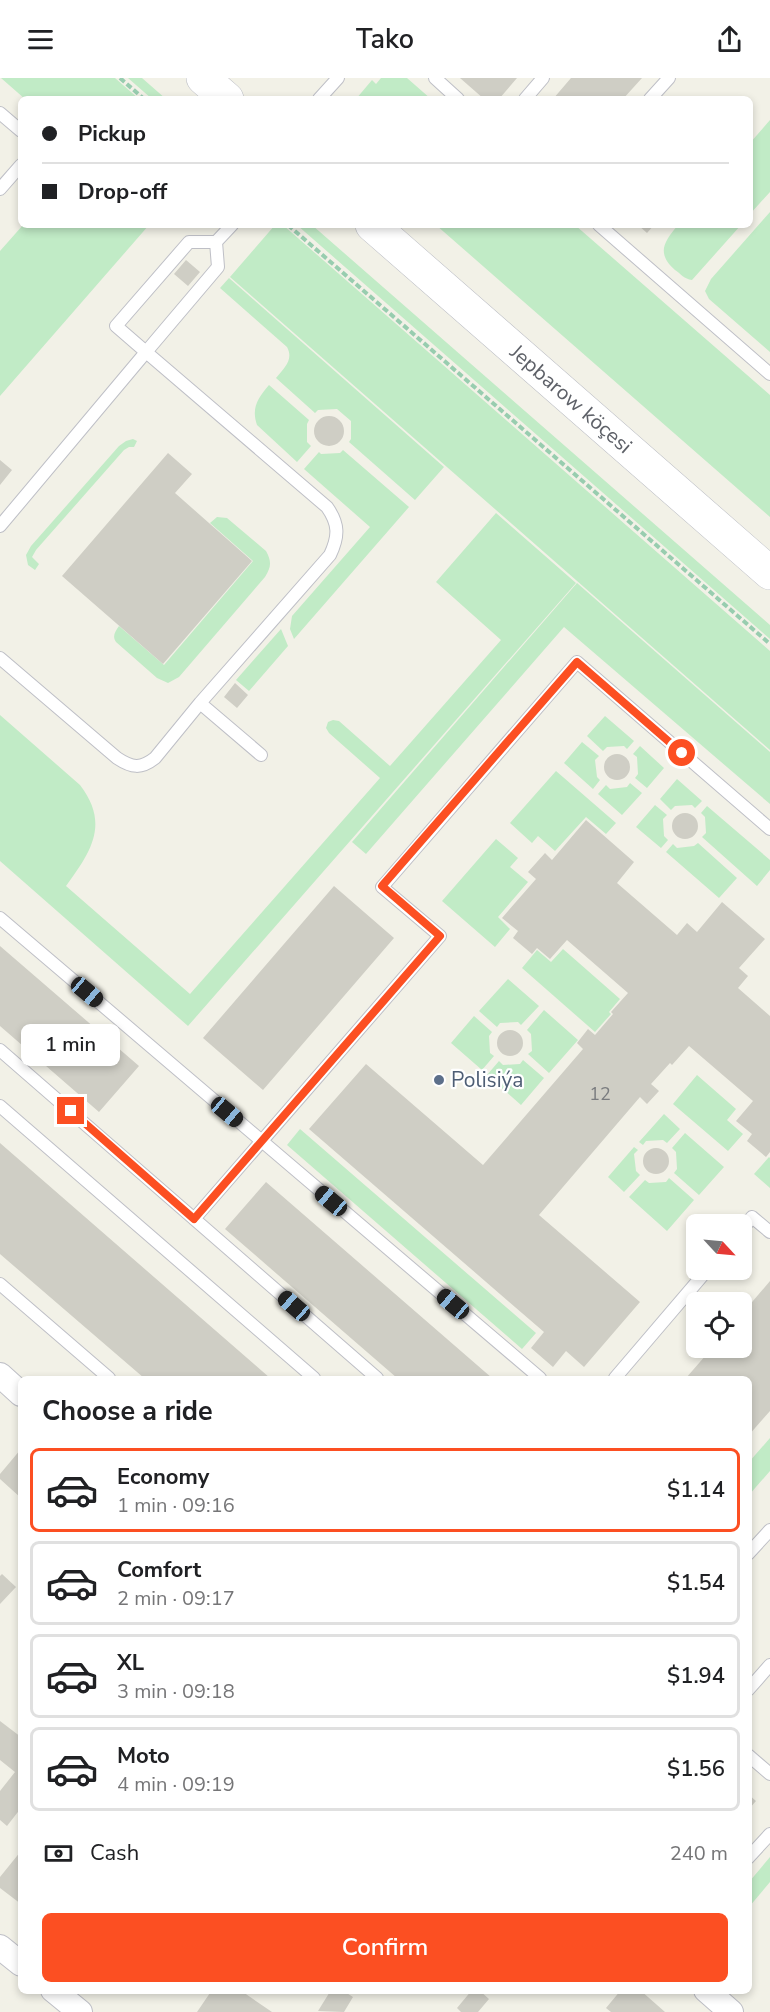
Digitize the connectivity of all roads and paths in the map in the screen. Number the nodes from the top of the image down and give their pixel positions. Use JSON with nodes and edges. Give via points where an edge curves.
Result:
{"nodes":[{"id":1,"x":120,"y":78,"type":"edge"},
{"id":2,"x":203,"y":78,"type":"edge"},
{"id":3,"x":338,"y":78,"type":"edge"},
{"id":4,"x":435,"y":78,"type":"edge"},
{"id":5,"x":543,"y":78,"type":"edge"},
{"id":6,"x":669,"y":78,"type":"edge"},
{"id":7,"x":141,"y":96,"type":"edge"},
{"id":8,"x":224,"y":96,"type":"edge"},
{"id":9,"x":322,"y":96,"type":"edge"},
{"id":10,"x":455,"y":96,"type":"edge"},
{"id":11,"x":528,"y":96,"type":"edge"},
{"id":12,"x":653,"y":96,"type":"edge"},
{"id":13,"x":0,"y":113,"type":"edge"},
{"id":14,"x":18,"y":128,"type":"edge"},
{"id":15,"x":18,"y":168,"type":"edge"},
{"id":16,"x":0,"y":189,"type":"edge"},
{"id":17,"x":229,"y":228,"type":"edge"},
{"id":18,"x":291,"y":228,"type":"edge"},
{"id":19,"x":375,"y":228,"type":"edge"},
{"id":20,"x":602,"y":228,"type":"edge"},
{"id":21,"x":216,"y":242,"type":"junction"},
{"id":22,"x":146,"y":352,"type":"junction"},
{"id":23,"x":770,"y":374,"type":"edge"},
{"id":24,"x":0,"y":526,"type":"edge"},
{"id":25,"x":770,"y":573,"type":"edge"},
{"id":26,"x":770,"y":644,"type":"edge"},
{"id":27,"x":0,"y":658,"type":"edge"},
{"id":28,"x":200,"y":703,"type":"junction"},
{"id":29,"x":261,"y":755,"type":"dead end"},
{"id":30,"x":770,"y":829,"type":"edge"},
{"id":31,"x":0,"y":918,"type":"edge"},
{"id":32,"x":0,"y":1050,"type":"edge"},
{"id":33,"x":0,"y":1106,"type":"edge"},
{"id":34,"x":262,"y":1141,"type":"junction"},
{"id":35,"x":752,"y":1217,"type":"edge"},
{"id":36,"x":194,"y":1219,"type":"junction"},
{"id":37,"x":770,"y":1232,"type":"edge"},
{"id":38,"x":699,"y":1280,"type":"edge"},
{"id":39,"x":0,"y":1284,"type":"edge"},
{"id":40,"x":0,"y":1376,"type":"edge"},
{"id":41,"x":107,"y":1376,"type":"edge"},
{"id":42,"x":312,"y":1376,"type":"edge"},
{"id":43,"x":375,"y":1376,"type":"edge"},
{"id":44,"x":538,"y":1376,"type":"edge"},
{"id":45,"x":617,"y":1376,"type":"edge"},
{"id":46,"x":18,"y":1391,"type":"edge"},
{"id":47,"x":770,"y":1530,"type":"edge"},
{"id":48,"x":752,"y":1550,"type":"edge"},
{"id":49,"x":770,"y":1665,"type":"edge"},
{"id":50,"x":752,"y":1685,"type":"edge"},
{"id":51,"x":752,"y":1758,"type":"edge"},
{"id":52,"x":770,"y":1774,"type":"edge"},
{"id":53,"x":770,"y":1834,"type":"edge"},
{"id":54,"x":752,"y":1854,"type":"edge"},
{"id":55,"x":0,"y":1947,"type":"edge"},
{"id":56,"x":18,"y":1962,"type":"edge"},
{"id":57,"x":58,"y":1994,"type":"edge"},
{"id":58,"x":711,"y":1994,"type":"edge"},
{"id":59,"x":80,"y":2012,"type":"edge"},
{"id":60,"x":731,"y":2012,"type":"edge"}],
"edges":[{"from":1,"to":7,"type":"path"},
{"from":2,"to":8,"type":"street"},
{"from":3,"to":9,"type":"lane"},
{"from":4,"to":10,"type":"lane"},
{"from":5,"to":11,"type":"lane"},
{"from":6,"to":12,"type":"lane"},
{"from":13,"to":14,"type":"lane"},
{"from":15,"to":16,"type":"lane"},
{"from":17,"to":21,"type":"lane"},
{"from":18,"to":26,"type":"path"},
{"from":19,"to":25,"type":"street","name":"Jepbarow köçesi"},
{"from":20,"to":23,"type":"lane"},
{"from":21,"to":22,"type":"lane","via":[[218,267]]},
{"from":21,"to":22,"type":"lane","via":[[189,242],[116,326]]},
{"from":22,"to":24,"type":"lane"},
{"from":22,"to":28,"type":"lane","via":[[327,507],[338,529],[330,555]]},
{"from":27,"to":28,"type":"lane","via":[[117,758],[136,767],[155,758]]},
{"from":28,"to":29,"type":"lane"},
{"from":30,"to":34,"type":"lane","via":[[577,662],[382,886],[440,936]]},
{"from":31,"to":34,"type":"lane"},
{"from":32,"to":36,"type":"lane"},
{"from":33,"to":42,"type":"lane"},
{"from":34,"to":36,"type":"lane"},
{"from":34,"to":44,"type":"lane"},
{"from":35,"to":37,"type":"lane"},
{"from":36,"to":43,"type":"lane"},
{"from":38,"to":45,"type":"lane"},
{"from":39,"to":41,"type":"lane"},
{"from":40,"to":46,"type":"street"},
{"from":47,"to":48,"type":"lane"},
{"from":49,"to":50,"type":"lane"},
{"from":51,"to":52,"type":"lane"},
{"from":53,"to":54,"type":"lane"},
{"from":55,"to":56,"type":"street"},
{"from":57,"to":59,"type":"street"},
{"from":58,"to":60,"type":"street"}]}
